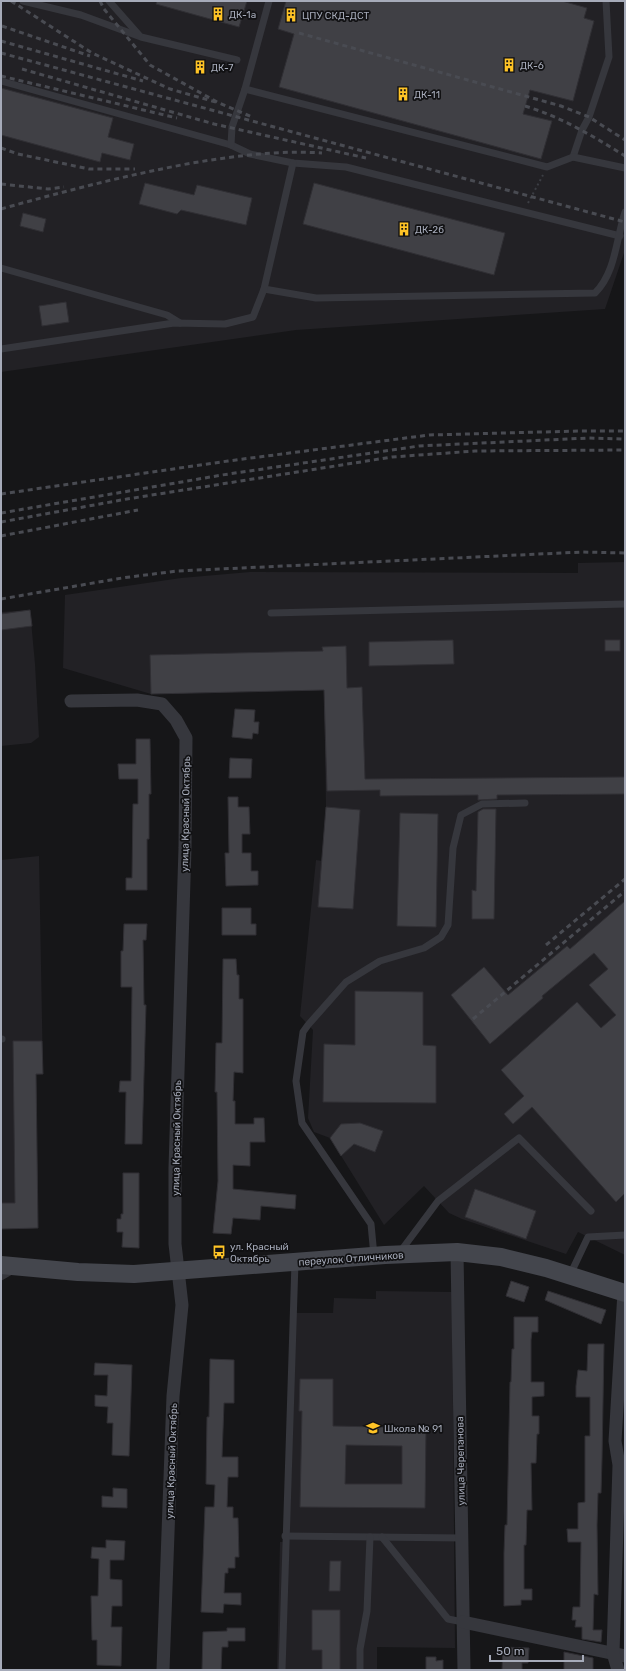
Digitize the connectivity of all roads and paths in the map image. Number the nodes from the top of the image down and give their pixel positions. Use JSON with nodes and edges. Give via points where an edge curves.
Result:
{"nodes":[{"id":1,"x":23,"y":1,"type":"edge"},
{"id":2,"x":109,"y":1,"type":"edge"},
{"id":3,"x":269,"y":1,"type":"edge"},
{"id":4,"x":606,"y":1,"type":"edge"},
{"id":5,"x":141,"y":37,"type":"junction"},
{"id":6,"x":237,"y":60,"type":"dead end"},
{"id":7,"x":1,"y":81,"type":"edge"},
{"id":8,"x":245,"y":89,"type":"junction"},
{"id":9,"x":231,"y":145,"type":"junction"},
{"id":10,"x":573,"y":157,"type":"junction"},
{"id":11,"x":293,"y":163,"type":"junction"},
{"id":12,"x":547,"y":167,"type":"junction"},
{"id":13,"x":625,"y":168,"type":"edge"},
{"id":14,"x":524,"y":211,"type":"junction"},
{"id":15,"x":625,"y":212,"type":"edge"},
{"id":16,"x":620,"y":236,"type":"junction"},
{"id":17,"x":1,"y":268,"type":"edge"},
{"id":18,"x":264,"y":290,"type":"junction"},
{"id":19,"x":182,"y":323,"type":"junction"},
{"id":20,"x":1,"y":349,"type":"edge"},
{"id":21,"x":625,"y":604,"type":"edge"},
{"id":22,"x":271,"y":613,"type":"dead end"},
{"id":23,"x":71,"y":701,"type":"dead end"},
{"id":24,"x":525,"y":803,"type":"dead end"},
{"id":25,"x":591,"y":1211,"type":"dead end"},
{"id":26,"x":625,"y":1235,"type":"edge"},
{"id":27,"x":457,"y":1252,"type":"junction"},
{"id":28,"x":398,"y":1254,"type":"junction"},
{"id":29,"x":374,"y":1256,"type":"junction"},
{"id":30,"x":295,"y":1262,"type":"junction"},
{"id":31,"x":10,"y":1266,"type":"edge"},
{"id":32,"x":178,"y":1272,"type":"junction"},
{"id":33,"x":570,"y":1275,"type":"junction"},
{"id":34,"x":1,"y":1277,"type":"edge"},
{"id":35,"x":625,"y":1292,"type":"edge"},
{"id":36,"x":285,"y":1536,"type":"junction"},
{"id":37,"x":370,"y":1537,"type":"junction"},
{"id":38,"x":382,"y":1537,"type":"junction"},
{"id":39,"x":462,"y":1538,"type":"junction"},
{"id":40,"x":463,"y":1622,"type":"junction"},
{"id":41,"x":619,"y":1655,"type":"edge"},
{"id":42,"x":163,"y":1670,"type":"edge"},
{"id":43,"x":282,"y":1670,"type":"edge"},
{"id":44,"x":360,"y":1670,"type":"edge"},
{"id":45,"x":464,"y":1670,"type":"edge"},
{"id":46,"x":618,"y":1670,"type":"edge"}],
"edges":[{"from":1,"to":5,"type":"lane","via":[[81,15]]},
{"from":2,"to":5,"type":"lane"},
{"from":3,"to":8,"type":"lane"},
{"from":4,"to":10,"type":"lane","via":[[609,57]]},
{"from":5,"to":6,"type":"lane"},
{"from":7,"to":9,"type":"lane"},
{"from":8,"to":9,"type":"lane","via":[[232,128]]},
{"from":8,"to":12,"type":"lane"},
{"from":9,"to":11,"type":"lane","via":[[250,154]]},
{"from":10,"to":12,"type":"lane"},
{"from":10,"to":13,"type":"lane"},
{"from":11,"to":14,"type":"lane","via":[[346,167]]},
{"from":11,"to":18,"type":"lane"},
{"from":12,"to":14,"type":"path"},
{"from":14,"to":16,"type":"lane"},
{"from":15,"to":16,"type":"lane"},
{"from":16,"to":18,"type":"lane","via":[[605,283],[595,293],[316,298]]},
{"from":17,"to":19,"type":"lane","via":[[167,315]]},
{"from":18,"to":19,"type":"lane","via":[[253,317],[225,324]]},
{"from":19,"to":20,"type":"lane"},
{"from":21,"to":22,"type":"lane"},
{"from":23,"to":32,"type":"street","name":"улица Красный Октябрь","via":[[137,700],[162,704],[176,720],[186,738],[175,1168]]},
{"from":24,"to":29,"type":"lane","via":[[482,804],[461,815],[453,848],[448,925],[441,937],[424,948],[380,961],[346,982],[303,1032],[296,1081],[302,1123],[372,1224]]},
{"from":25,"to":28,"type":"lane","via":[[519,1138],[438,1201]]},
{"from":26,"to":33,"type":"lane","via":[[588,1237]]},
{"from":27,"to":28,"type":"main road","name":"переулок Отличников"},
{"from":27,"to":33,"type":"main road","name":"переулок Отличников","via":[[500,1257]]},
{"from":27,"to":39,"type":"street","name":"улица Черепанова"},
{"from":28,"to":29,"type":"main road","name":"переулок Отличников"},
{"from":29,"to":30,"type":"main road","name":"переулок Отличников"},
{"from":30,"to":32,"type":"main road","name":"переулок Отличников"},
{"from":30,"to":36,"type":"lane"},
{"from":31,"to":32,"type":"main road","name":"переулок Отличников","via":[[78,1272]]},
{"from":31,"to":34,"type":"lane"},
{"from":32,"to":42,"type":"street","name":"улица Красный Октябрь","via":[[182,1305],[173,1396]]},
{"from":33,"to":35,"type":"main road","name":"переулок Отличников"},
{"from":35,"to":41,"type":"street","via":[[615,1441],[619,1465]]},
{"from":36,"to":37,"type":"lane"},
{"from":36,"to":43,"type":"lane"},
{"from":37,"to":38,"type":"lane"},
{"from":37,"to":44,"type":"lane","via":[[367,1611],[360,1649]]},
{"from":38,"to":39,"type":"lane"},
{"from":38,"to":40,"type":"lane","via":[[448,1618]]},
{"from":39,"to":40,"type":"street","name":"улица Черепанова"},
{"from":40,"to":41,"type":"street"},
{"from":40,"to":45,"type":"street","name":"улица Черепанова"},
{"from":41,"to":46,"type":"street"}]}
